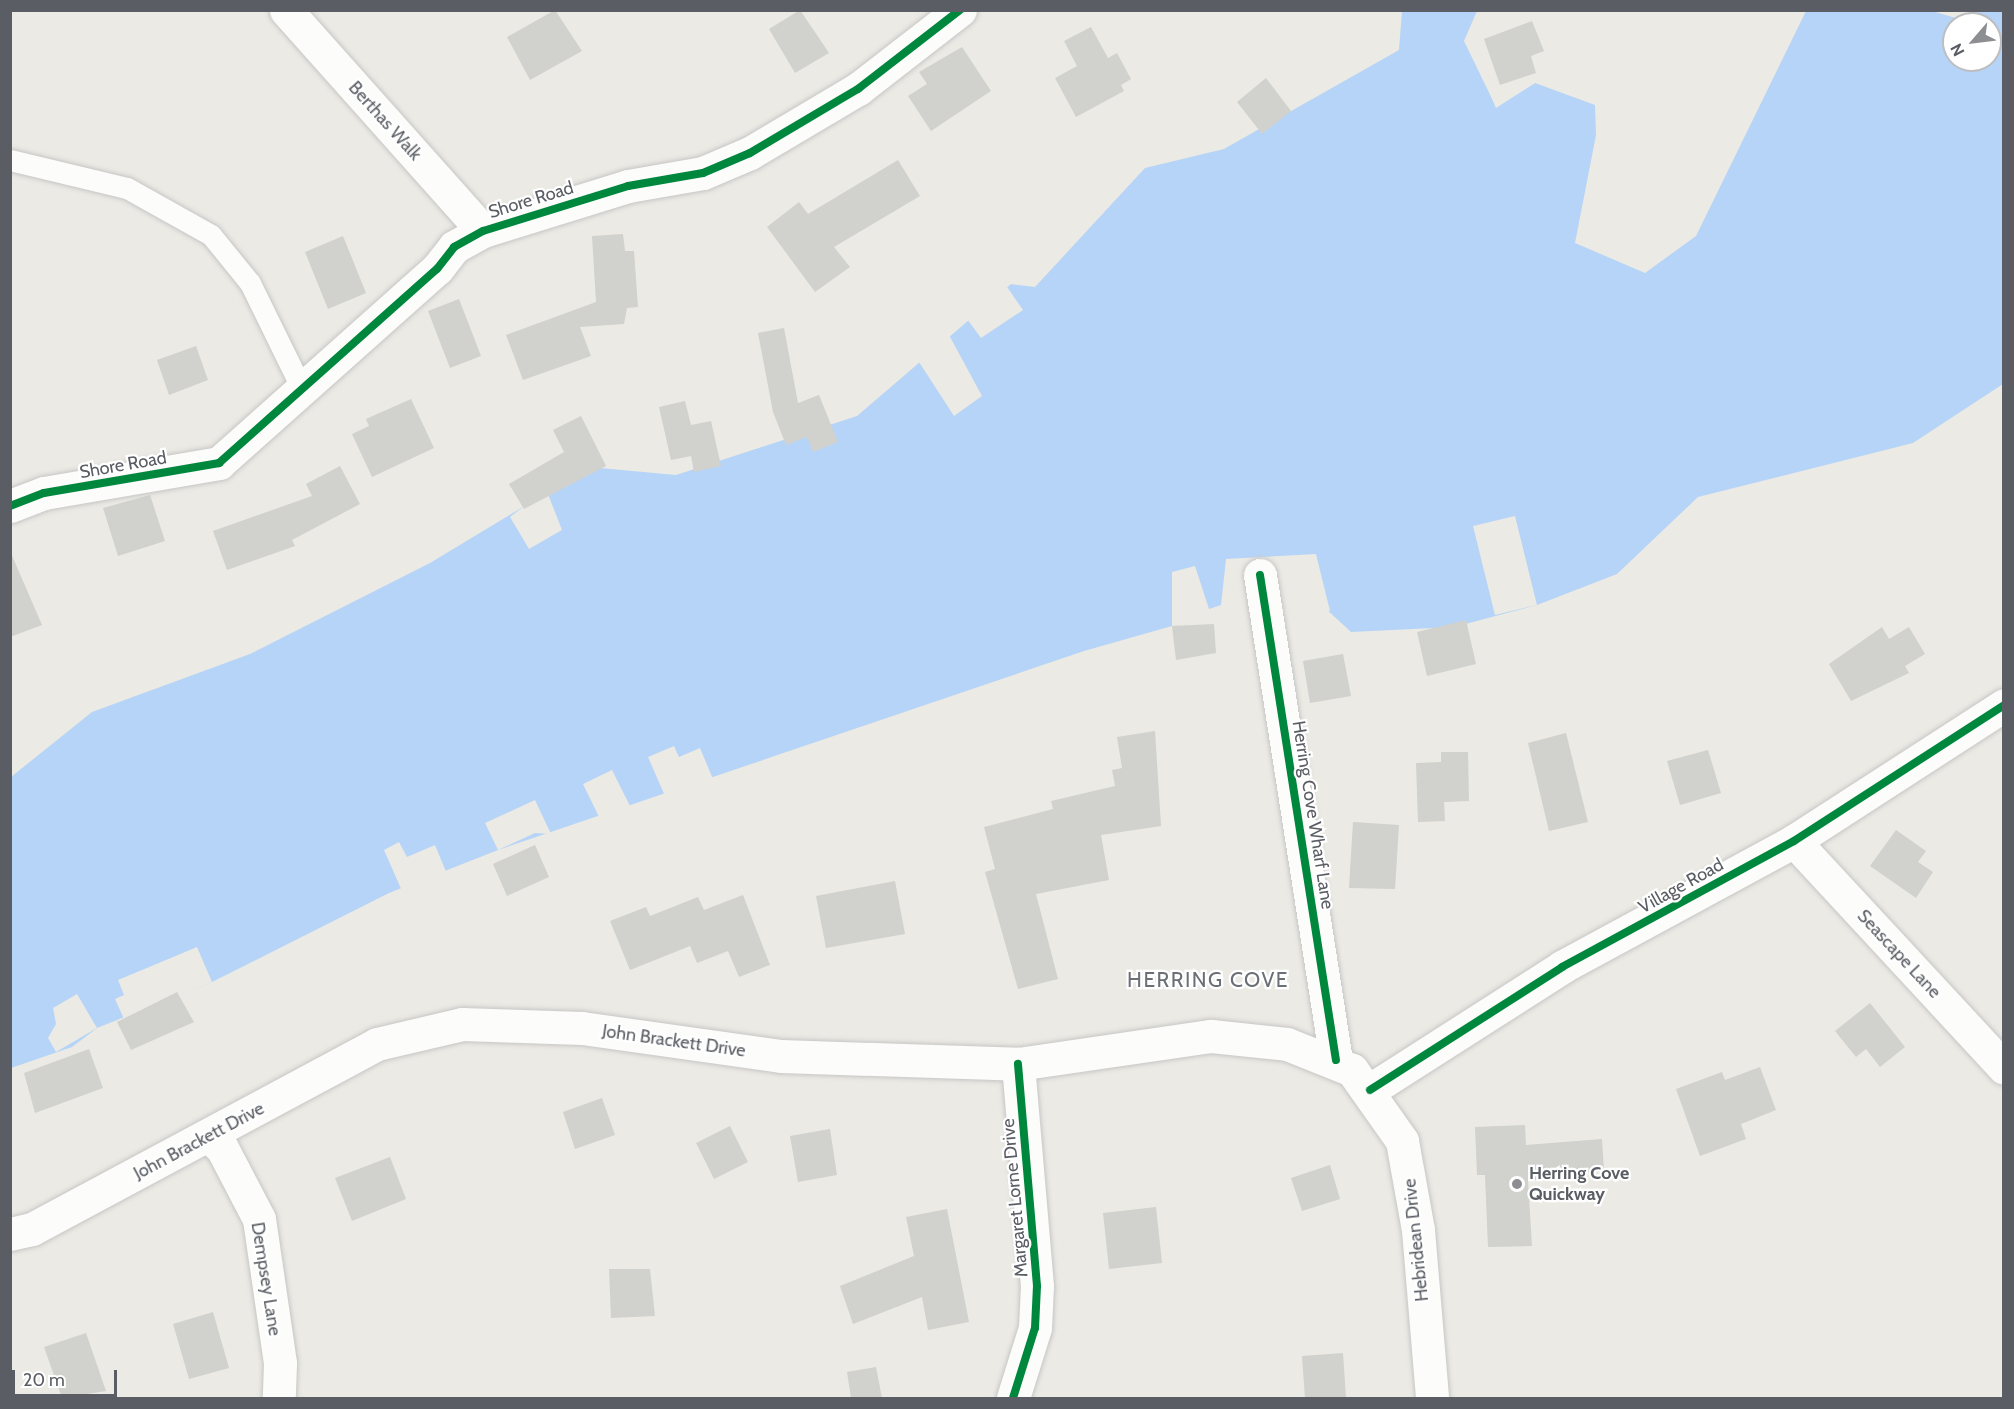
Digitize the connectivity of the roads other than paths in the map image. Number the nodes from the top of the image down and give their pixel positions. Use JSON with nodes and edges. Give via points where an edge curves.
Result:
{"nodes":[{"id":1,"x":286,"y":10,"type":"edge"},
{"id":2,"x":960,"y":10,"type":"edge"},
{"id":3,"x":10,"y":160,"type":"edge"},
{"id":4,"x":483,"y":231,"type":"junction"},
{"id":5,"x":301,"y":387,"type":"junction"},
{"id":6,"x":10,"y":506,"type":"edge"},
{"id":7,"x":1260,"y":575,"type":"dead end"},
{"id":8,"x":2004,"y":705,"type":"edge"},
{"id":9,"x":1794,"y":841,"type":"junction"},
{"id":10,"x":1336,"y":1060,"type":"junction"},
{"id":11,"x":1017,"y":1064,"type":"junction"},
{"id":12,"x":2004,"y":1068,"type":"edge"},
{"id":13,"x":1370,"y":1090,"type":"junction"},
{"id":14,"x":210,"y":1137,"type":"junction"},
{"id":15,"x":10,"y":1234,"type":"edge"},
{"id":16,"x":279,"y":1398,"type":"edge"},
{"id":17,"x":1014,"y":1398,"type":"edge"},
{"id":18,"x":1432,"y":1398,"type":"edge"}],
"edges":[{"from":1,"to":4,"type":"street","name":"Berthas Walk"},
{"from":2,"to":4,"type":"street","name":"Shore Road","via":[[858,89],[750,153],[703,173],[628,186]]},
{"from":3,"to":5,"type":"lane","via":[[127,188],[211,235],[250,283]]},
{"from":4,"to":5,"type":"street","name":"Shore Road","via":[[454,247],[437,268]]},
{"from":5,"to":6,"type":"street","name":"Shore Road","via":[[260,432],[240,439],[219,463],[44,493]]},
{"from":7,"to":10,"type":"street","name":"Herring Cove Wharf Lane"},
{"from":8,"to":9,"type":"street","name":"Village Road"},
{"from":9,"to":12,"type":"street","name":"Seascape Lane"},
{"from":9,"to":13,"type":"street","name":"Village Road","via":[[1562,967]]},
{"from":10,"to":11,"type":"street","name":"John Brackett Drive","via":[[1287,1044],[1211,1036]]},
{"from":10,"to":13,"type":"street","name":"John Brackett Drive"},
{"from":11,"to":14,"type":"street","name":"John Brackett Drive","via":[[781,1056],[582,1028],[490,1022],[376,1044]]},
{"from":11,"to":17,"type":"street","name":"Margaret Lorne Drive","via":[[1037,1286],[1035,1328]]},
{"from":13,"to":18,"type":"street","name":"Hebridean Drive","via":[[1402,1141],[1410,1178]]},
{"from":14,"to":15,"type":"street","name":"John Brackett Drive","via":[[32,1229]]},
{"from":14,"to":16,"type":"street","name":"Dempsey Lane","via":[[222,1148],[259,1219],[280,1362]]}]}
